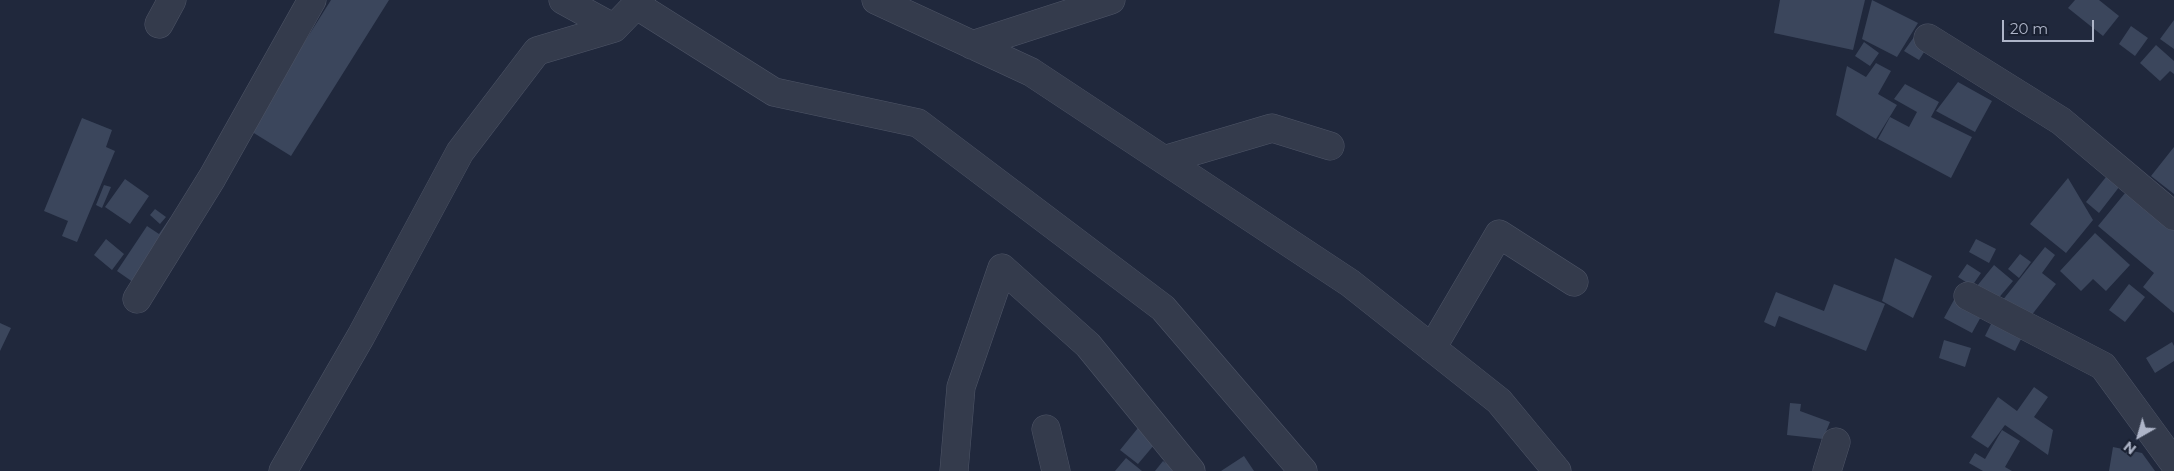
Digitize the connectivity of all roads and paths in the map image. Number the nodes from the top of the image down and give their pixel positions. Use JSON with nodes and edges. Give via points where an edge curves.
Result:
{"nodes":[{"id":1,"x":172,"y":0,"type":"edge"},
{"id":2,"x":312,"y":0,"type":"edge"},
{"id":3,"x":563,"y":0,"type":"edge"},
{"id":4,"x":876,"y":0,"type":"edge"},
{"id":5,"x":1111,"y":0,"type":"edge"},
{"id":6,"x":639,"y":2,"type":"edge"},
{"id":7,"x":159,"y":24,"type":"dead end"},
{"id":8,"x":614,"y":28,"type":"junction"},
{"id":9,"x":1928,"y":38,"type":"dead end"},
{"id":10,"x":972,"y":45,"type":"junction"},
{"id":11,"x":1330,"y":146,"type":"dead end"},
{"id":12,"x":1164,"y":160,"type":"junction"},
{"id":13,"x":2174,"y":216,"type":"edge"},
{"id":14,"x":1574,"y":282,"type":"dead end"},
{"id":15,"x":1968,"y":296,"type":"dead end"},
{"id":16,"x":137,"y":299,"type":"dead end"},
{"id":17,"x":1432,"y":348,"type":"junction"},
{"id":18,"x":1046,"y":429,"type":"dead end"},
{"id":19,"x":1836,"y":442,"type":"dead end"},
{"id":20,"x":2174,"y":463,"type":"edge"},
{"id":21,"x":283,"y":471,"type":"edge"},
{"id":22,"x":954,"y":471,"type":"edge"},
{"id":23,"x":1056,"y":471,"type":"edge"},
{"id":24,"x":1191,"y":471,"type":"edge"},
{"id":25,"x":1303,"y":471,"type":"edge"},
{"id":26,"x":1557,"y":471,"type":"edge"},
{"id":27,"x":1827,"y":471,"type":"edge"}],
"edges":[{"from":1,"to":7,"type":"street"},
{"from":2,"to":16,"type":"street","via":[[212,178]]},
{"from":3,"to":8,"type":"street"},
{"from":4,"to":10,"type":"street"},
{"from":5,"to":10,"type":"street"},
{"from":6,"to":8,"type":"street"},
{"from":6,"to":25,"type":"street","via":[[774,92],[918,123],[1163,308]]},
{"from":8,"to":21,"type":"street","via":[[537,51],[460,152],[361,336]]},
{"from":9,"to":13,"type":"street","via":[[2061,121]]},
{"from":10,"to":12,"type":"street","via":[[1031,72]]},
{"from":11,"to":12,"type":"street","via":[[1272,128]]},
{"from":12,"to":17,"type":"street","via":[[1350,283]]},
{"from":14,"to":17,"type":"street","via":[[1499,234]]},
{"from":15,"to":20,"type":"street","via":[[2103,366]]},
{"from":17,"to":26,"type":"street","via":[[1499,401]]},
{"from":18,"to":23,"type":"street"},
{"from":19,"to":27,"type":"street"},
{"from":22,"to":24,"type":"street","via":[[961,387],[1002,268],[1088,345]]}]}
